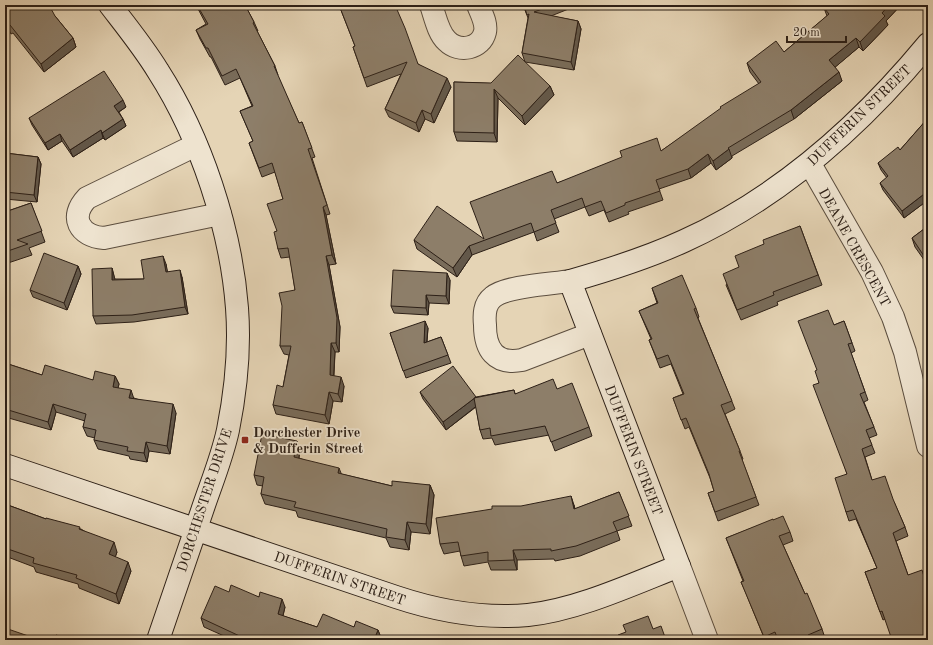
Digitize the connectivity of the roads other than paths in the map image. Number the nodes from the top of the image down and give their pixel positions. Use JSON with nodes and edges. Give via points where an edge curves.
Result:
{"nodes":[{"id":1,"x":110,"y":5,"type":"edge"},
{"id":2,"x":431,"y":5,"type":"edge"},
{"id":3,"x":478,"y":5,"type":"edge"},
{"id":4,"x":928,"y":44,"type":"edge"},
{"id":5,"x":196,"y":145,"type":"junction"},
{"id":6,"x":810,"y":164,"type":"junction"},
{"id":7,"x":220,"y":214,"type":"junction"},
{"id":8,"x":570,"y":281,"type":"junction"},
{"id":9,"x":590,"y":334,"type":"junction"},
{"id":10,"x":928,"y":446,"type":"edge"},
{"id":11,"x":5,"y":465,"type":"edge"},
{"id":12,"x":196,"y":529,"type":"junction"},
{"id":13,"x":679,"y":566,"type":"junction"},
{"id":14,"x":158,"y":640,"type":"edge"},
{"id":15,"x":707,"y":640,"type":"edge"}],
"edges":[{"from":1,"to":5,"type":"street","name":"DORCHESTER DRIVE","via":[[143,48],[173,96]]},
{"from":2,"to":3,"type":"street","via":[[442,35],[448,42],[460,48],[467,48],[479,42],[485,31]]},
{"from":4,"to":6,"type":"street","name":"DUFFERIN STREET","via":[[892,87]]},
{"from":5,"to":7,"type":"street","name":"DORCHESTER DRIVE"},
{"from":5,"to":7,"type":"street","via":[[87,198],[79,207],[80,225],[89,235],[104,238]]},
{"from":6,"to":8,"type":"street","name":"DUFFERIN STREET","via":[[763,197],[686,240],[634,262]]},
{"from":6,"to":10,"type":"street","name":"DEANE CRESCENT","via":[[872,272],[893,317],[905,352]]},
{"from":7,"to":12,"type":"street","name":"DORCHESTER DRIVE","via":[[230,258],[237,309],[235,383],[224,447]]},
{"from":8,"to":9,"type":"street","name":"DUFFERIN STREET"},
{"from":8,"to":9,"type":"street","name":"DUFFERIN STREET","via":[[511,289],[492,298],[485,310],[487,344],[496,356],[516,361]]},
{"from":9,"to":13,"type":"street","name":"DUFFERIN STREET"},
{"from":11,"to":12,"type":"street","name":"DUFFERIN STREET"},
{"from":12,"to":13,"type":"street","name":"DUFFERIN STREET","via":[[416,604],[485,616],[529,614],[563,608]]},
{"from":12,"to":14,"type":"street","name":"DORCHESTER DRIVE"},
{"from":13,"to":15,"type":"street","name":"DUFFERIN STREET"}]}
